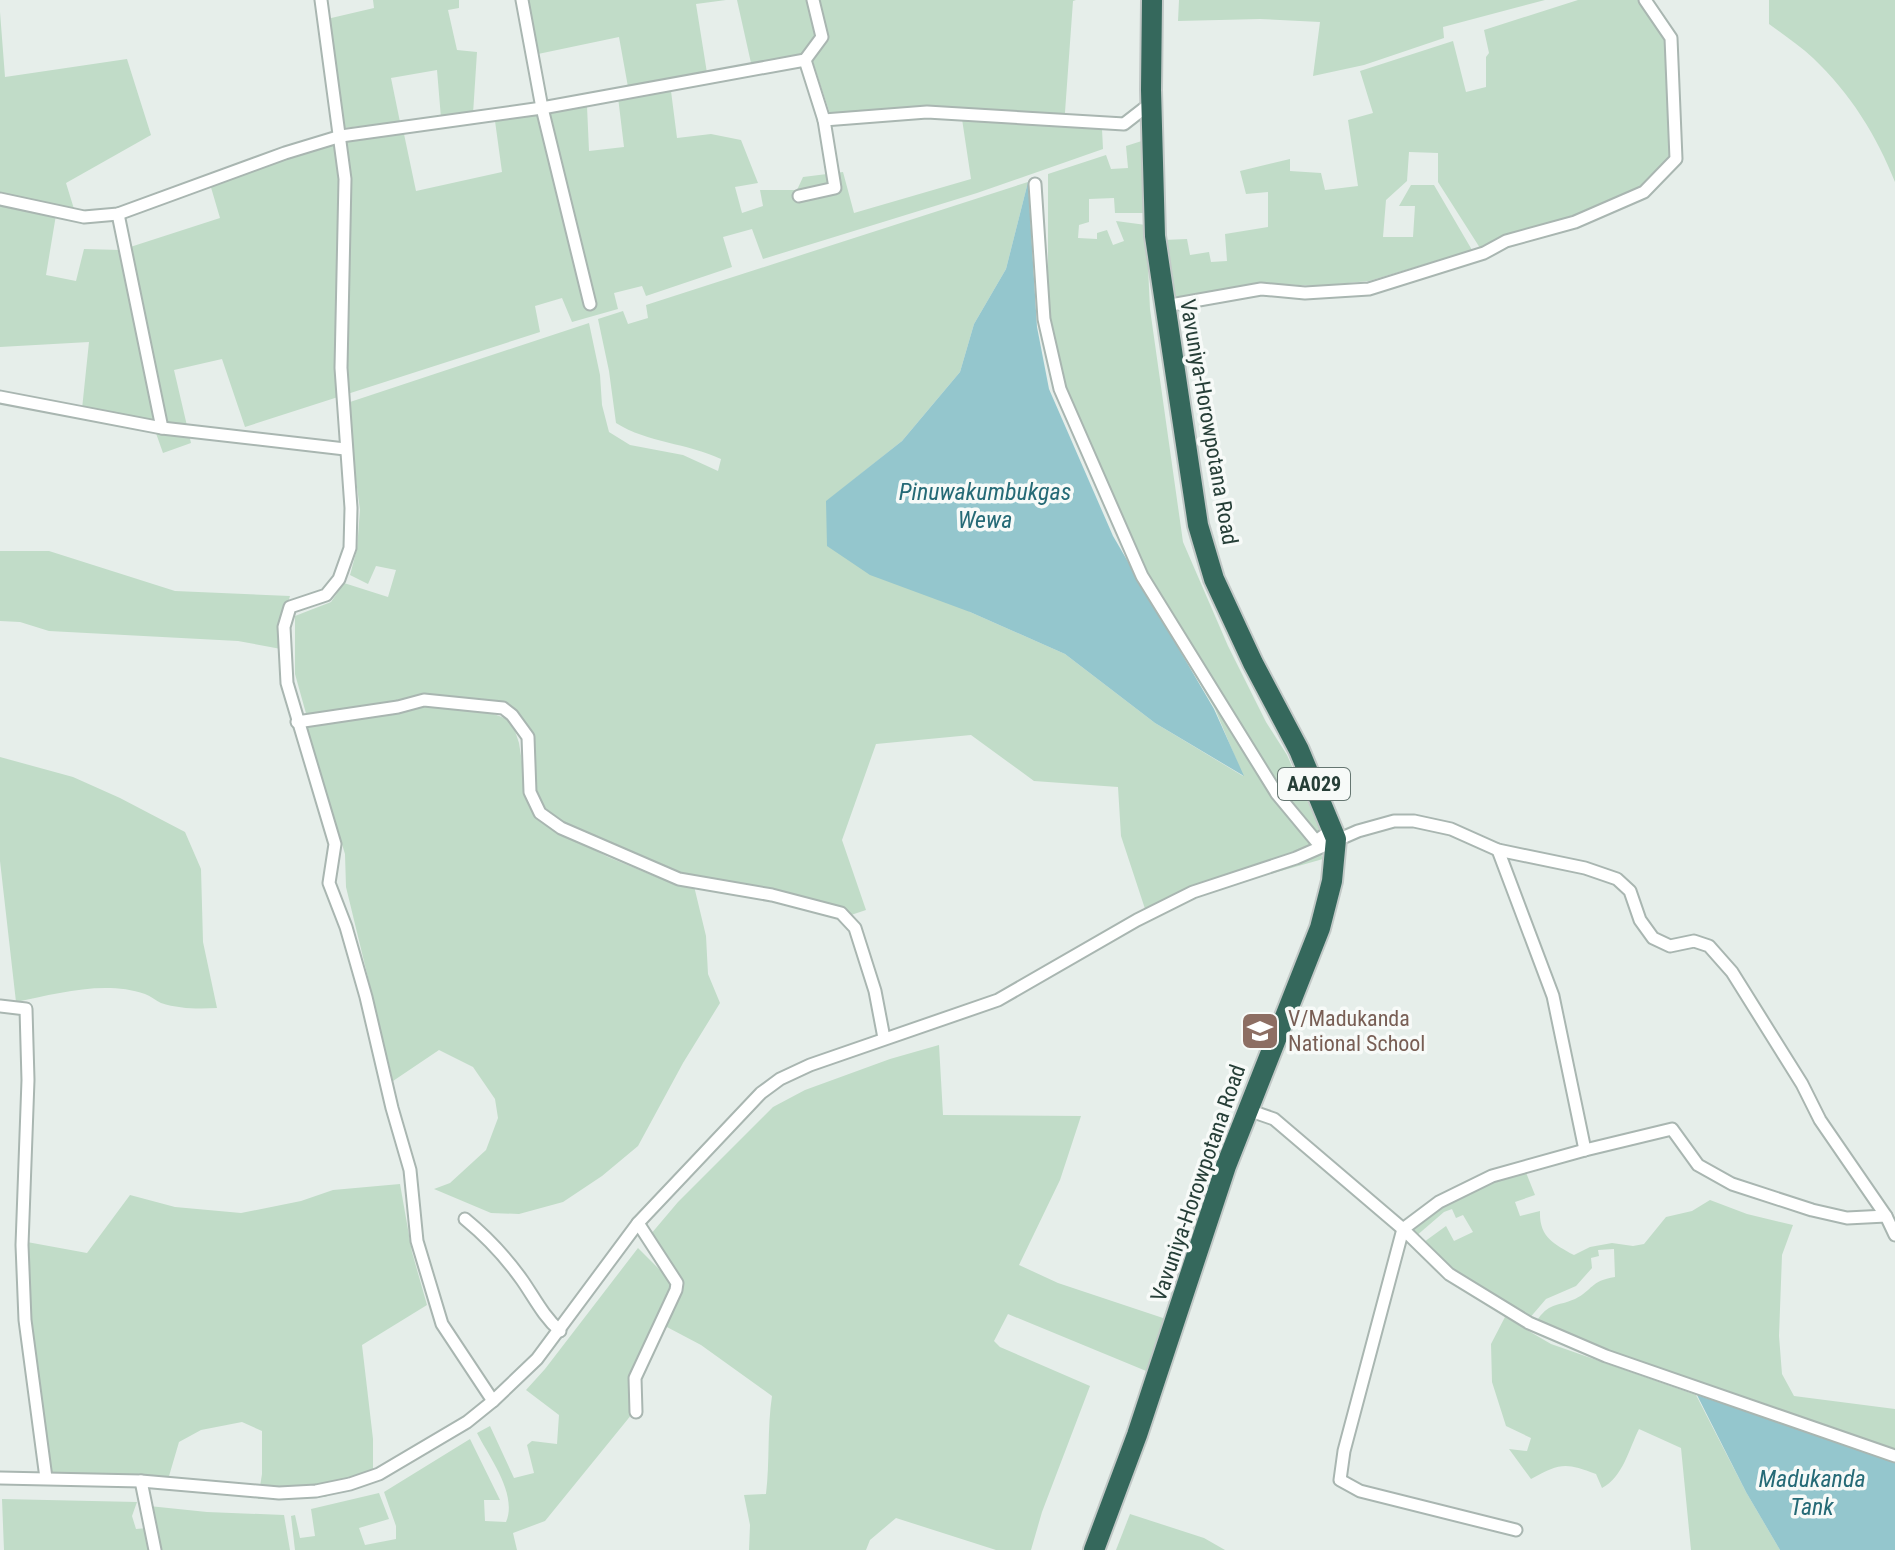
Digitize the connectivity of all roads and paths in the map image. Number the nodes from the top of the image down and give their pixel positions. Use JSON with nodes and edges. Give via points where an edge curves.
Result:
{"nodes":[{"id":1,"x":321,"y":0,"type":"edge"},
{"id":2,"x":522,"y":0,"type":"edge"},
{"id":3,"x":813,"y":0,"type":"edge"},
{"id":4,"x":1152,"y":0,"type":"edge"},
{"id":5,"x":1645,"y":0,"type":"edge"},
{"id":6,"x":805,"y":60,"type":"junction"},
{"id":7,"x":1151,"y":103,"type":"junction"},
{"id":8,"x":542,"y":108,"type":"junction"},
{"id":9,"x":824,"y":120,"type":"junction"},
{"id":10,"x":341,"y":136,"type":"junction"},
{"id":11,"x":1035,"y":184,"type":"dead end"},
{"id":12,"x":799,"y":196,"type":"dead end"},
{"id":13,"x":0,"y":199,"type":"edge"},
{"id":14,"x":118,"y":214,"type":"junction"},
{"id":15,"x":590,"y":304,"type":"dead end"},
{"id":16,"x":1165,"y":306,"type":"junction"},
{"id":17,"x":0,"y":397,"type":"edge"},
{"id":18,"x":162,"y":428,"type":"junction"},
{"id":19,"x":345,"y":449,"type":"junction"},
{"id":20,"x":297,"y":722,"type":"junction"},
{"id":21,"x":1335,"y":834,"type":"junction"},
{"id":22,"x":1498,"y":850,"type":"junction"},
{"id":23,"x":0,"y":1006,"type":"edge"},
{"id":24,"x":884,"y":1038,"type":"junction"},
{"id":25,"x":1248,"y":1110,"type":"junction"},
{"id":26,"x":1585,"y":1150,"type":"junction"},
{"id":27,"x":1886,"y":1216,"type":"junction"},
{"id":28,"x":465,"y":1219,"type":"dead end"},
{"id":29,"x":638,"y":1223,"type":"junction"},
{"id":30,"x":1403,"y":1229,"type":"junction"},
{"id":31,"x":1895,"y":1235,"type":"edge"},
{"id":32,"x":560,"y":1331,"type":"junction"},
{"id":33,"x":493,"y":1401,"type":"junction"},
{"id":34,"x":636,"y":1412,"type":"dead end"},
{"id":35,"x":1895,"y":1456,"type":"edge"},
{"id":36,"x":0,"y":1478,"type":"edge"},
{"id":37,"x":46,"y":1478,"type":"junction"},
{"id":38,"x":141,"y":1481,"type":"junction"},
{"id":39,"x":1516,"y":1530,"type":"dead end"},
{"id":40,"x":155,"y":1550,"type":"edge"},
{"id":41,"x":1094,"y":1550,"type":"edge"}],
"edges":[{"from":1,"to":10,"type":"street"},
{"from":2,"to":8,"type":"street"},
{"from":3,"to":6,"type":"street","via":[[822,37]]},
{"from":4,"to":7,"type":"highway","name":"Vavuniya-Horowpotana Road","number":"AA029"},
{"from":5,"to":16,"type":"street","via":[[1671,38],[1676,159],[1644,192],[1575,222],[1369,289],[1261,289]]},
{"from":6,"to":8,"type":"street"},
{"from":6,"to":9,"type":"street"},
{"from":7,"to":9,"type":"street","via":[[1124,124],[927,112]]},
{"from":7,"to":16,"type":"highway","name":"Vavuniya-Horowpotana Road","number":"AA029","via":[[1155,236]]},
{"from":8,"to":10,"type":"street"},
{"from":8,"to":15,"type":"street"},
{"from":9,"to":12,"type":"street","via":[[835,188]]},
{"from":10,"to":14,"type":"street"},
{"from":10,"to":19,"type":"street"},
{"from":11,"to":21,"type":"street","via":[[1044,319],[1060,389],[1142,576],[1277,794],[1316,841]]},
{"from":13,"to":14,"type":"street","via":[[84,217]]},
{"from":14,"to":18,"type":"street"},
{"from":16,"to":21,"type":"highway","name":"Vavuniya-Horowpotana Road","number":"AA029","via":[[1198,525],[1214,579]]},
{"from":17,"to":18,"type":"street"},
{"from":18,"to":19,"type":"street"},
{"from":19,"to":20,"type":"street","via":[[350,548],[339,579],[326,595],[290,607],[284,627],[287,683]]},
{"from":20,"to":24,"type":"street","via":[[424,700],[503,708],[528,737],[530,792],[540,813],[561,828],[679,879],[841,913],[855,928]]},
{"from":20,"to":33,"type":"street","via":[[335,844],[329,883],[362,983],[410,1170],[417,1241],[442,1324]]},
{"from":21,"to":22,"type":"street","via":[[1414,821],[1451,829]]},
{"from":21,"to":24,"type":"street","via":[[1296,858],[1193,892],[998,1000]]},
{"from":21,"to":25,"type":"highway","name":"Vavuniya-Horowpotana Road","number":"AA029","via":[[1332,881],[1320,928]]},
{"from":22,"to":26,"type":"street","via":[[1553,996]]},
{"from":22,"to":27,"type":"street","via":[[1617,879],[1630,891],[1653,938],[1670,946],[1694,941],[1709,946],[1732,972],[1820,1120]]},
{"from":23,"to":37,"type":"street","via":[[26,1009],[25,1320]]},
{"from":24,"to":29,"type":"street","via":[[810,1065],[761,1093]]},
{"from":25,"to":30,"type":"street","via":[[1274,1119]]},
{"from":25,"to":41,"type":"highway","name":"Vavuniya-Horowpotana Road","number":"AA029"},
{"from":26,"to":27,"type":"street","via":[[1672,1129],[1698,1165],[1732,1184],[1847,1218]]},
{"from":26,"to":30,"type":"street","via":[[1492,1176],[1439,1202]]},
{"from":27,"to":31,"type":"street"},
{"from":28,"to":32,"type":"street","via":[[492,1242]]},
{"from":29,"to":32,"type":"street"},
{"from":29,"to":34,"type":"street","via":[[677,1283],[635,1378]]},
{"from":30,"to":35,"type":"street","via":[[1449,1274],[1529,1323],[1606,1356]]},
{"from":30,"to":39,"type":"street","via":[[1340,1480],[1360,1491]]},
{"from":32,"to":33,"type":"street"},
{"from":33,"to":38,"type":"street","via":[[379,1474],[350,1484],[279,1493]]},
{"from":36,"to":37,"type":"street"},
{"from":37,"to":38,"type":"street"},
{"from":38,"to":40,"type":"street"}]}
